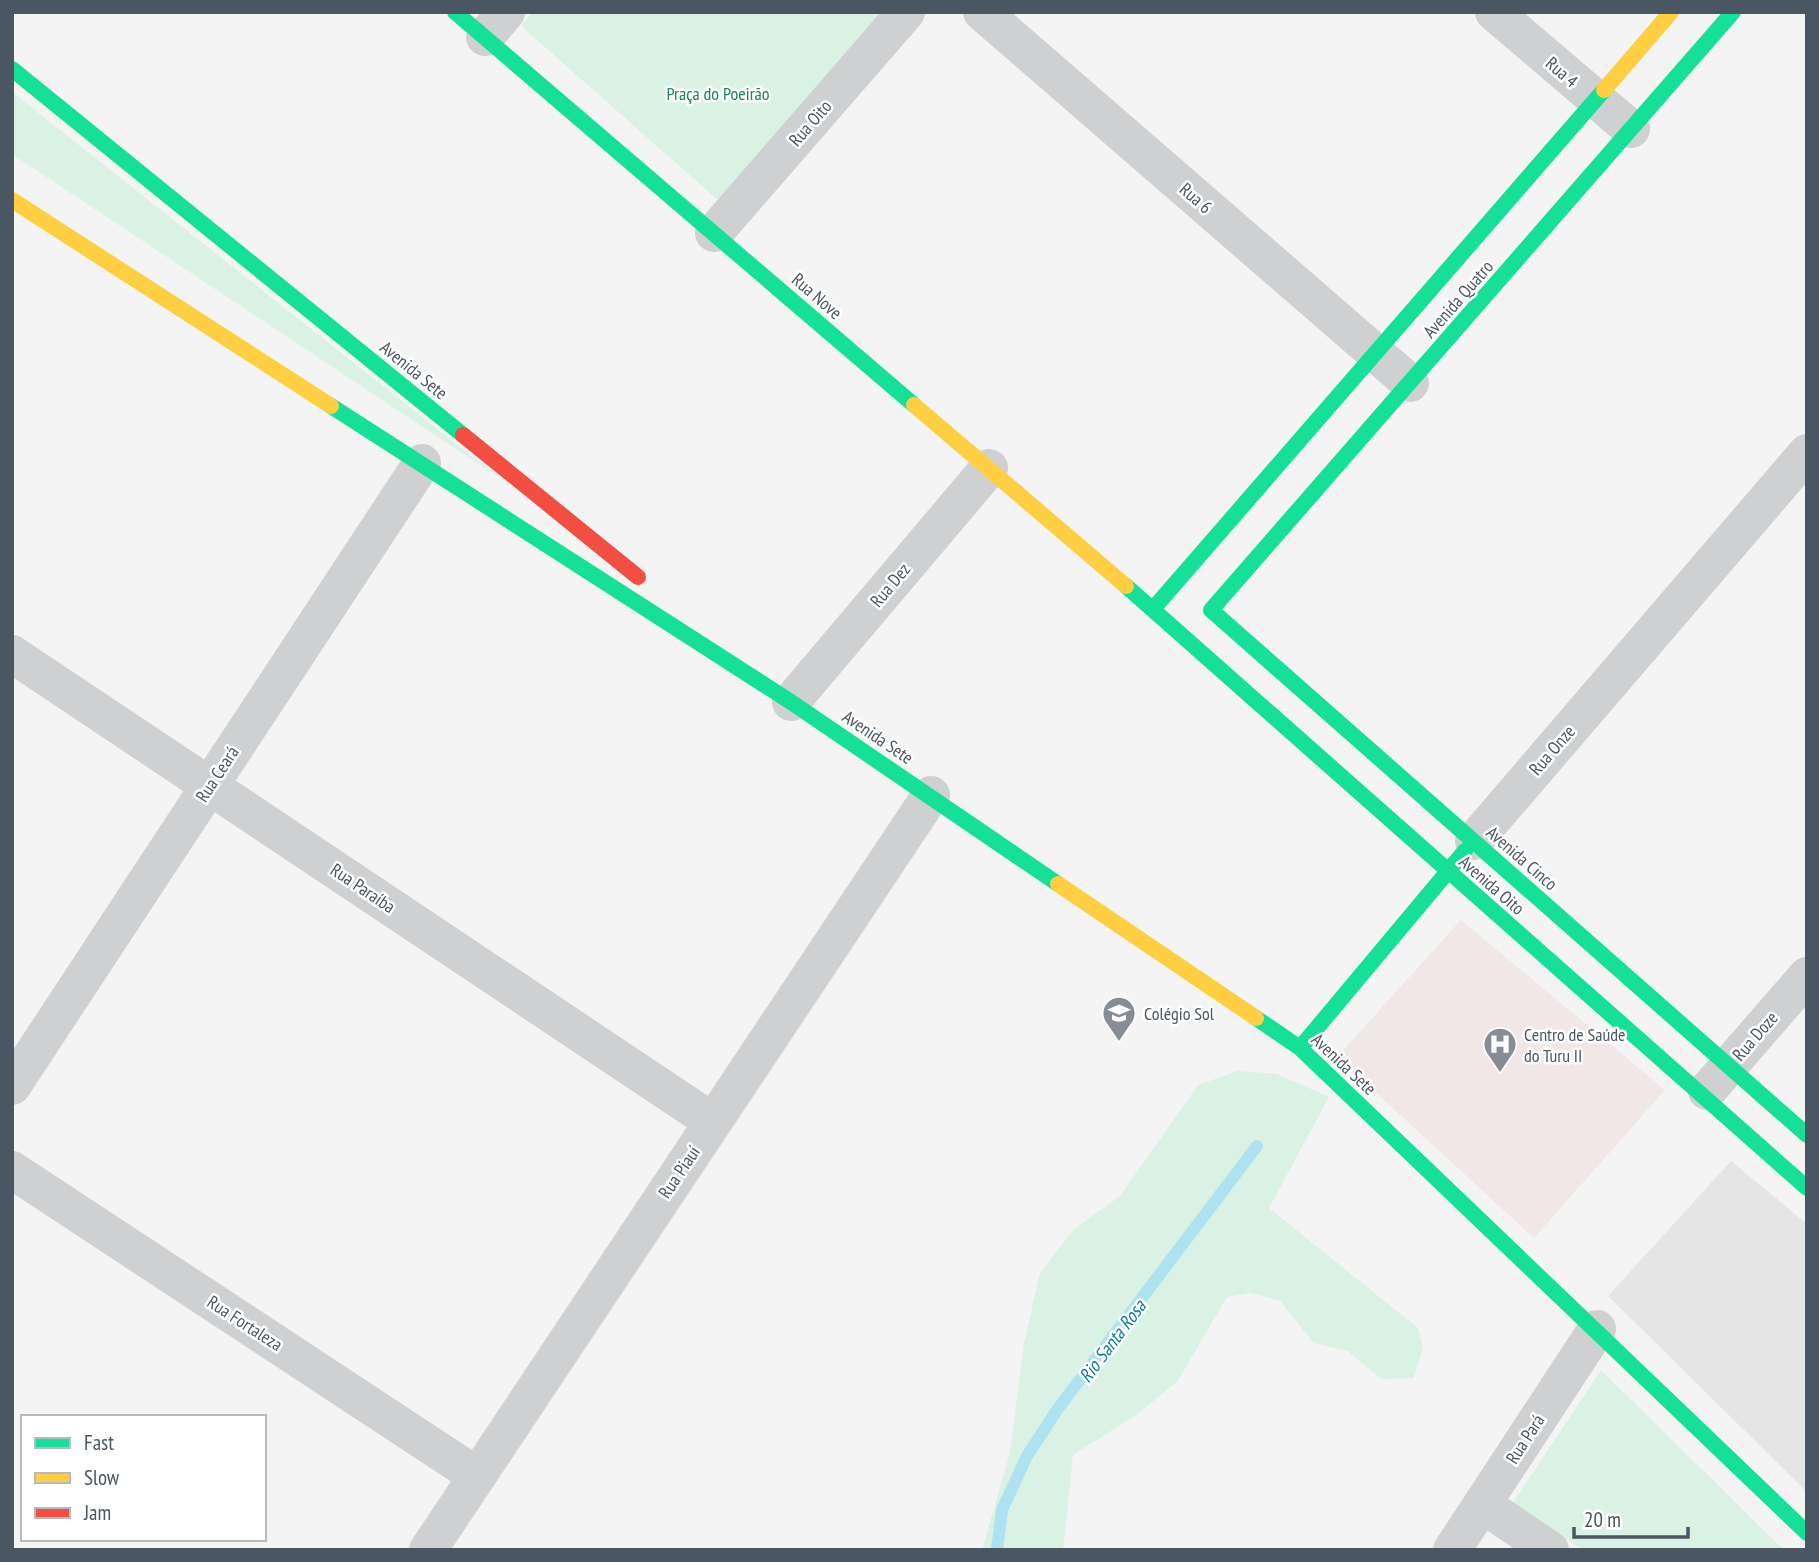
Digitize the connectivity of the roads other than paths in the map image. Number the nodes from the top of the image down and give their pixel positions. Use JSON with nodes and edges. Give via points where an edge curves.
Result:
{"nodes":[{"id":1,"x":455,"y":12,"type":"edge"},
{"id":2,"x":906,"y":12,"type":"edge"},
{"id":3,"x":982,"y":12,"type":"edge"},
{"id":4,"x":1494,"y":12,"type":"edge"},
{"id":5,"x":1671,"y":12,"type":"edge"},
{"id":6,"x":1733,"y":12,"type":"edge"},
{"id":7,"x":495,"y":25,"type":"edge"},
{"id":8,"x":12,"y":69,"type":"edge"},
{"id":9,"x":1594,"y":101,"type":"junction"},
{"id":10,"x":1631,"y":129,"type":"junction"},
{"id":11,"x":12,"y":200,"type":"edge"},
{"id":12,"x":714,"y":233,"type":"junction"},
{"id":13,"x":1375,"y":354,"type":"junction"},
{"id":14,"x":1410,"y":383,"type":"junction"},
{"id":15,"x":1807,"y":453,"type":"edge"},
{"id":16,"x":422,"y":463,"type":"junction"},
{"id":17,"x":989,"y":468,"type":"junction"},
{"id":18,"x":651,"y":587,"type":"dead end"},
{"id":19,"x":672,"y":605,"type":"dead end"},
{"id":20,"x":1153,"y":608,"type":"junction"},
{"id":21,"x":1176,"y":609,"type":"dead end"},
{"id":22,"x":1205,"y":610,"type":"joint"},
{"id":23,"x":12,"y":654,"type":"edge"},
{"id":24,"x":791,"y":702,"type":"junction"},
{"id":25,"x":210,"y":785,"type":"junction"},
{"id":26,"x":931,"y":795,"type":"junction"},
{"id":27,"x":1474,"y":841,"type":"junction"},
{"id":28,"x":1448,"y":872,"type":"junction"},
{"id":29,"x":1807,"y":976,"type":"edge"},
{"id":30,"x":1300,"y":1048,"type":"junction"},
{"id":31,"x":1729,"y":1066,"type":"junction"},
{"id":32,"x":12,"y":1086,"type":"edge"},
{"id":33,"x":1703,"y":1096,"type":"junction"},
{"id":34,"x":713,"y":1122,"type":"junction"},
{"id":35,"x":1807,"y":1135,"type":"edge"},
{"id":36,"x":12,"y":1170,"type":"edge"},
{"id":37,"x":1807,"y":1188,"type":"edge"},
{"id":38,"x":1597,"y":1329,"type":"junction"},
{"id":39,"x":477,"y":1476,"type":"junction"},
{"id":40,"x":1482,"y":1504,"type":"junction"},
{"id":41,"x":1807,"y":1533,"type":"edge"},
{"id":42,"x":428,"y":1550,"type":"edge"},
{"id":43,"x":1452,"y":1550,"type":"edge"},
{"id":44,"x":1550,"y":1550,"type":"edge"}],
"edges":[{"from":1,"to":7,"type":"street","name":"Rua Nove"},
{"from":2,"to":12,"type":"street","name":"Rua Oito"},
{"from":3,"to":13,"type":"street","name":"Rua 6"},
{"from":4,"to":9,"type":"street","name":"Rua 4"},
{"from":5,"to":9,"type":"street","name":"Avenida Quatro"},
{"from":6,"to":10,"type":"street","name":"Avenida Quatro"},
{"from":7,"to":12,"type":"street","name":"Rua Nove"},
{"from":8,"to":18,"type":"street","name":"Avenida Sete"},
{"from":9,"to":10,"type":"street","name":"Rua 4"},
{"from":9,"to":13,"type":"street","name":"Avenida Quatro"},
{"from":10,"to":14,"type":"street","name":"Avenida Quatro"},
{"from":11,"to":16,"type":"street","name":"Avenida Sete"},
{"from":12,"to":17,"type":"street","name":"Rua Nove"},
{"from":13,"to":14,"type":"street","name":"Rua 6"},
{"from":13,"to":20,"type":"street","name":"Avenida Quatro"},
{"from":14,"to":22,"type":"street","name":"Avenida Quatro"},
{"from":15,"to":27,"type":"street","name":"Rua Onze"},
{"from":16,"to":24,"type":"street","name":"Avenida Sete"},
{"from":16,"to":25,"type":"street","name":"Rua Ceará"},
{"from":17,"to":20,"type":"street","name":"Rua Nove"},
{"from":17,"to":24,"type":"street","name":"Rua Dez"},
{"from":19,"to":24,"type":"street","name":"Avenida Sete"},
{"from":20,"to":21,"type":"street"},
{"from":20,"to":28,"type":"street","name":"Avenida Oito"},
{"from":22,"to":27,"type":"street","name":"Avenida Cinco"},
{"from":23,"to":25,"type":"street","name":"Rua Paraíba"},
{"from":24,"to":26,"type":"street","name":"Avenida Sete"},
{"from":25,"to":32,"type":"street","name":"Rua Ceará"},
{"from":25,"to":34,"type":"street","name":"Rua Paraíba"},
{"from":26,"to":30,"type":"street","name":"Avenida Sete"},
{"from":26,"to":34,"type":"street","name":"Rua Piauí"},
{"from":27,"to":28,"type":"street","name":"Rua Onze"},
{"from":27,"to":31,"type":"street","name":"Avenida Cinco"},
{"from":28,"to":30,"type":"street","name":"Rua Onze"},
{"from":28,"to":33,"type":"street","name":"Avenida Oito"},
{"from":29,"to":31,"type":"street","name":"Rua Doze"},
{"from":30,"to":38,"type":"street","name":"Avenida Sete"},
{"from":31,"to":33,"type":"street","name":"Rua Doze"},
{"from":31,"to":35,"type":"street","name":"Avenida Cinco"},
{"from":33,"to":37,"type":"street","name":"Avenida Oito"},
{"from":34,"to":39,"type":"street","name":"Rua Piauí"},
{"from":36,"to":39,"type":"street","name":"Rua Fortaleza"},
{"from":38,"to":40,"type":"street","name":"Rua Pará"},
{"from":38,"to":41,"type":"street","name":"Avenida Sete"},
{"from":39,"to":42,"type":"street","name":"Rua Piauí"},
{"from":40,"to":43,"type":"street","name":"Rua Pará"},
{"from":40,"to":44,"type":"street"}]}
